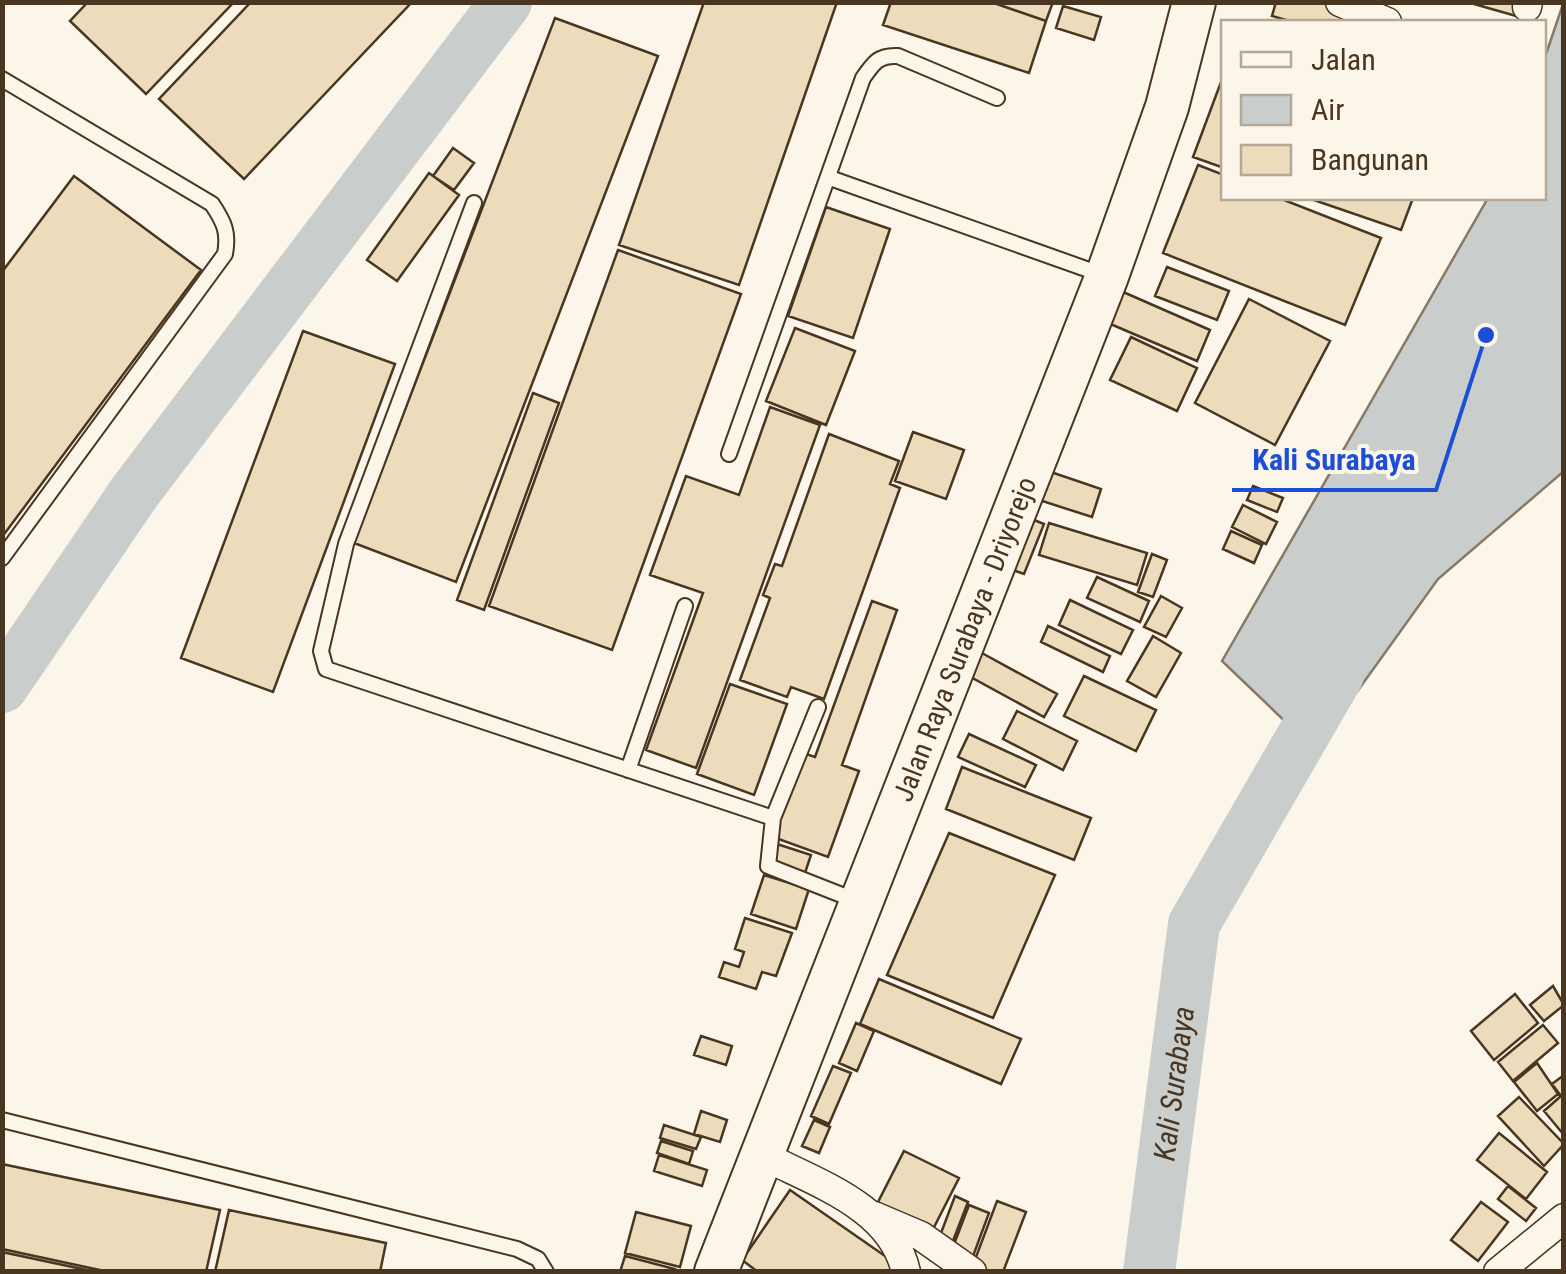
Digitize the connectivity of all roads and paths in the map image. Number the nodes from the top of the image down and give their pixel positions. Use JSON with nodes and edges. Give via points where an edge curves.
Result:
{"nodes":[{"id":1,"x":1194,"y":2,"type":"edge"},
{"id":2,"x":1340,"y":2,"type":"edge"},
{"id":3,"x":1382,"y":20,"type":"edge"},
{"id":4,"x":2,"y":79,"type":"edge"},
{"id":5,"x":996,"y":98,"type":"dead end"},
{"id":6,"x":830,"y":178,"type":"junction"},
{"id":7,"x":474,"y":202,"type":"dead end"},
{"id":8,"x":1107,"y":276,"type":"junction"},
{"id":9,"x":730,"y":454,"type":"dead end"},
{"id":10,"x":2,"y":558,"type":"edge"},
{"id":11,"x":684,"y":606,"type":"dead end"},
{"id":12,"x":818,"y":707,"type":"dead end"},
{"id":13,"x":628,"y":770,"type":"junction"},
{"id":14,"x":773,"y":818,"type":"junction"},
{"id":15,"x":860,"y":902,"type":"junction"},
{"id":16,"x":2,"y":1120,"type":"edge"},
{"id":17,"x":764,"y":1156,"type":"junction"},
{"id":18,"x":873,"y":1216,"type":"junction"},
{"id":19,"x":1564,"y":1218,"type":"edge"},
{"id":20,"x":546,"y":1272,"type":"edge"},
{"id":21,"x":716,"y":1272,"type":"edge"},
{"id":22,"x":906,"y":1272,"type":"edge"},
{"id":23,"x":972,"y":1272,"type":"edge"},
{"id":24,"x":1498,"y":1272,"type":"edge"}],
"edges":[{"from":1,"to":8,"type":"main road","name":"Jalan Raya Surabaya - Driyorejo","via":[[1168,107]]},
{"from":2,"to":3,"type":"street"},
{"from":4,"to":10,"type":"lane","via":[[212,204],[228,238],[224,254]]},
{"from":5,"to":6,"type":"lane","via":[[898,56],[878,58],[864,78]]},
{"from":6,"to":8,"type":"lane"},
{"from":6,"to":9,"type":"lane"},
{"from":7,"to":13,"type":"lane","via":[[346,544],[323,660],[338,675]]},
{"from":8,"to":15,"type":"main road","name":"Jalan Raya Surabaya - Driyorejo"},
{"from":11,"to":13,"type":"lane"},
{"from":12,"to":14,"type":"lane"},
{"from":13,"to":14,"type":"lane"},
{"from":14,"to":15,"type":"lane","via":[[770,869]]},
{"from":15,"to":17,"type":"main road","name":"Jalan Raya Surabaya - Driyorejo"},
{"from":16,"to":20,"type":"lane","via":[[517,1249],[538,1259]]},
{"from":17,"to":18,"type":"street"},
{"from":17,"to":21,"type":"main road","name":"Jalan Raya Surabaya - Driyorejo"},
{"from":18,"to":22,"type":"street"},
{"from":18,"to":23,"type":"street","via":[[921,1236]]},
{"from":19,"to":24,"type":"street"}]}
